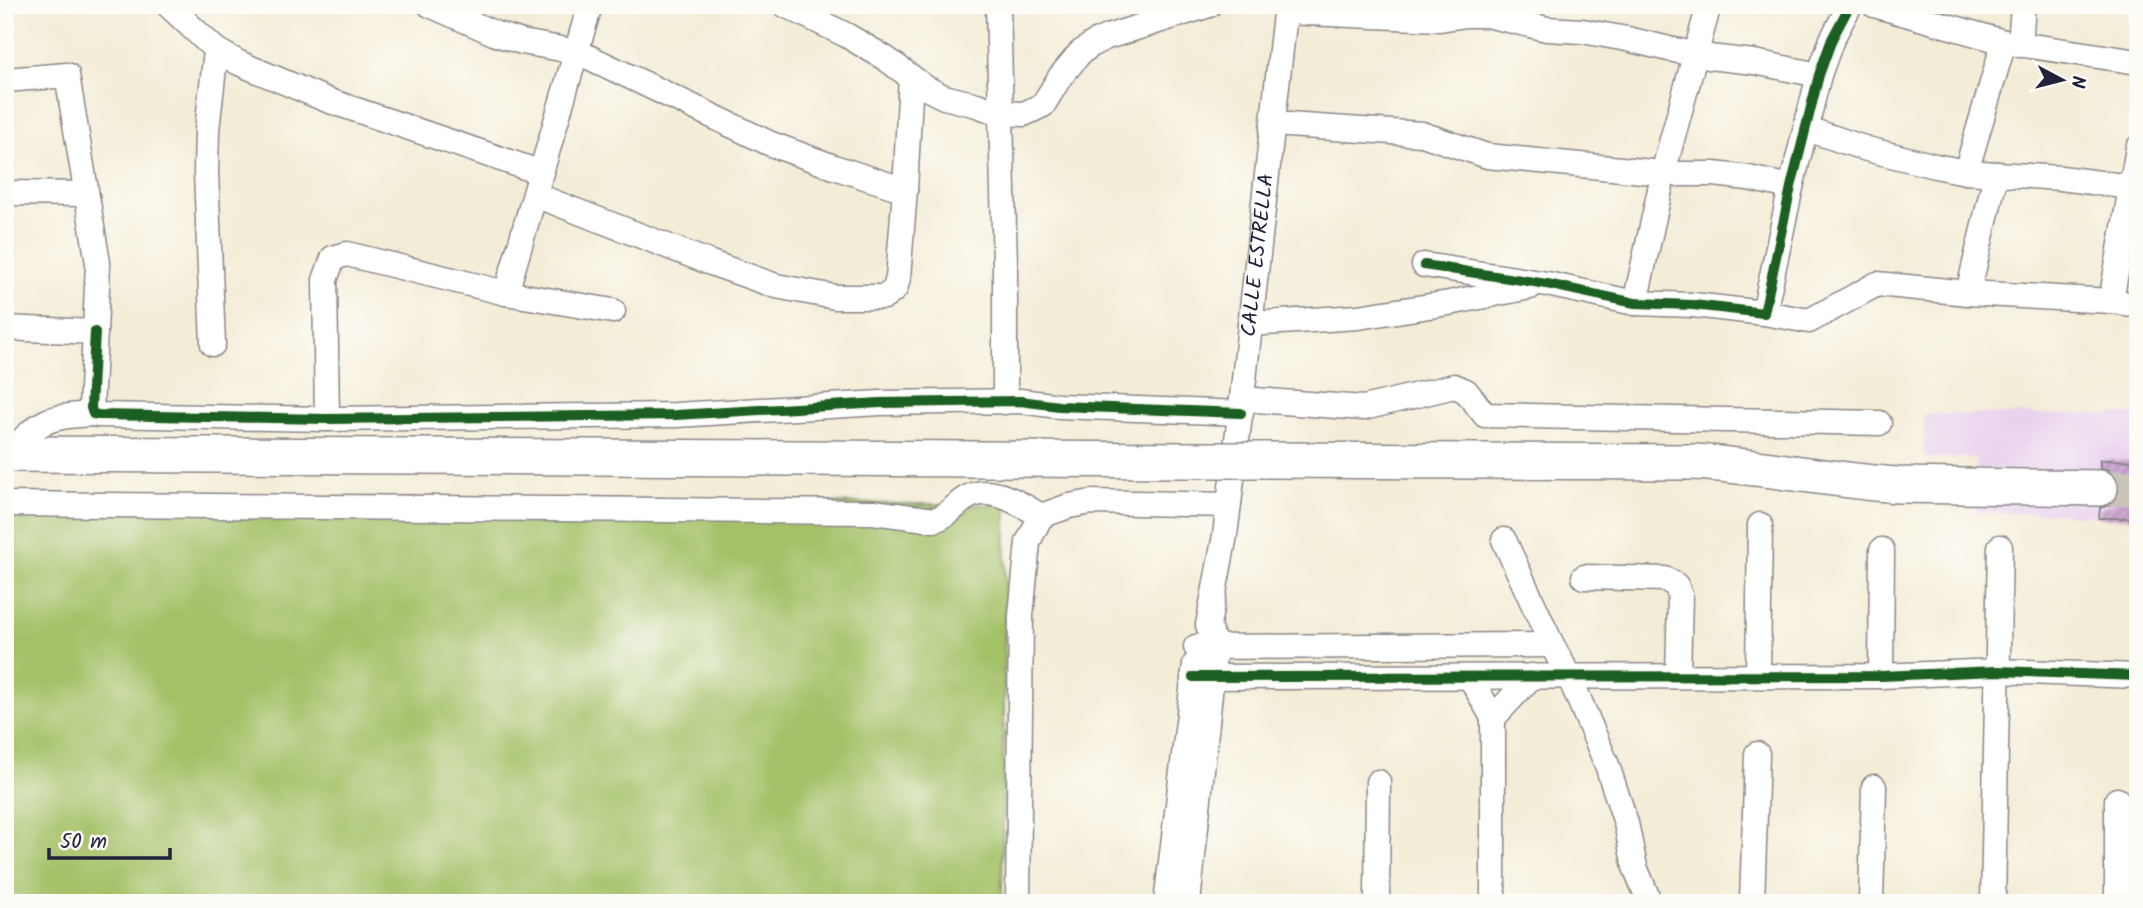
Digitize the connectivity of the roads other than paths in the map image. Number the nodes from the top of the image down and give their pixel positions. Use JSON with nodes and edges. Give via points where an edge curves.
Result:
{"nodes":[{"id":1,"x":168,"y":5,"type":"edge"},
{"id":2,"x":430,"y":5,"type":"edge"},
{"id":3,"x":590,"y":5,"type":"edge"},
{"id":4,"x":785,"y":5,"type":"edge"},
{"id":5,"x":998,"y":5,"type":"edge"},
{"id":6,"x":1209,"y":5,"type":"edge"},
{"id":7,"x":1709,"y":5,"type":"edge"},
{"id":8,"x":1850,"y":5,"type":"edge"},
{"id":9,"x":1874,"y":5,"type":"edge"},
{"id":10,"x":2023,"y":5,"type":"edge"},
{"id":11,"x":1286,"y":9,"type":"edge"},
{"id":12,"x":2012,"y":44,"type":"junction"},
{"id":13,"x":216,"y":50,"type":"junction"},
{"id":14,"x":578,"y":52,"type":"junction"},
{"id":15,"x":1695,"y":54,"type":"junction"},
{"id":16,"x":2138,"y":62,"type":"edge"},
{"id":17,"x":1819,"y":75,"type":"junction"},
{"id":18,"x":911,"y":77,"type":"junction"},
{"id":19,"x":5,"y":80,"type":"edge"},
{"id":20,"x":999,"y":113,"type":"junction"},
{"id":21,"x":1273,"y":124,"type":"junction"},
{"id":22,"x":1807,"y":129,"type":"junction"},
{"id":23,"x":2138,"y":148,"type":"edge"},
{"id":24,"x":1966,"y":172,"type":"junction"},
{"id":25,"x":1664,"y":174,"type":"junction"},
{"id":26,"x":1996,"y":174,"type":"junction"},
{"id":27,"x":538,"y":184,"type":"junction"},
{"id":28,"x":1791,"y":187,"type":"junction"},
{"id":29,"x":2134,"y":188,"type":"edge"},
{"id":30,"x":905,"y":190,"type":"junction"},
{"id":31,"x":5,"y":193,"type":"edge"},
{"id":32,"x":85,"y":194,"type":"junction"},
{"id":33,"x":1423,"y":265,"type":"dead end"},
{"id":34,"x":1547,"y":284,"type":"junction"},
{"id":35,"x":506,"y":293,"type":"junction"},
{"id":36,"x":1968,"y":293,"type":"junction"},
{"id":37,"x":2110,"y":301,"type":"junction"},
{"id":38,"x":1635,"y":303,"type":"junction"},
{"id":39,"x":2138,"y":304,"type":"edge"},
{"id":40,"x":613,"y":311,"type":"dead end"},
{"id":41,"x":1764,"y":313,"type":"junction"},
{"id":42,"x":1250,"y":324,"type":"junction"},
{"id":43,"x":5,"y":328,"type":"edge"},
{"id":44,"x":95,"y":332,"type":"junction"},
{"id":45,"x":213,"y":344,"type":"dead end"},
{"id":46,"x":1005,"y":402,"type":"junction"},
{"id":47,"x":1241,"y":406,"type":"junction"},
{"id":48,"x":93,"y":414,"type":"junction"},
{"id":49,"x":327,"y":419,"type":"junction"},
{"id":50,"x":1879,"y":423,"type":"dead end"},
{"id":51,"x":7,"y":454,"type":"edge"},
{"id":52,"x":2100,"y":488,"type":"tunnel mouth"},
{"id":53,"x":5,"y":504,"type":"edge"},
{"id":54,"x":1229,"y":505,"type":"junction"},
{"id":55,"x":1041,"y":516,"type":"junction"},
{"id":56,"x":1760,"y":525,"type":"dead end"},
{"id":57,"x":1504,"y":540,"type":"dead end"},
{"id":58,"x":2000,"y":547,"type":"dead end"},
{"id":59,"x":1882,"y":550,"type":"dead end"},
{"id":60,"x":1584,"y":577,"type":"dead end"},
{"id":61,"x":1206,"y":640,"type":"junction"},
{"id":62,"x":1552,"y":645,"type":"junction"},
{"id":63,"x":1996,"y":671,"type":"junction"},
{"id":64,"x":1678,"y":675,"type":"junction"},
{"id":65,"x":1758,"y":675,"type":"junction"},
{"id":66,"x":1532,"y":676,"type":"junction"},
{"id":67,"x":1569,"y":676,"type":"junction"},
{"id":68,"x":1881,"y":676,"type":"junction"},
{"id":69,"x":2138,"y":676,"type":"edge"},
{"id":70,"x":1470,"y":677,"type":"junction"},
{"id":71,"x":1202,"y":678,"type":"junction"},
{"id":72,"x":1493,"y":718,"type":"junction"},
{"id":73,"x":1757,"y":754,"type":"dead end"},
{"id":74,"x":1378,"y":782,"type":"dead end"},
{"id":75,"x":1874,"y":787,"type":"dead end"},
{"id":76,"x":2117,"y":800,"type":"dead end"},
{"id":77,"x":1018,"y":903,"type":"edge"},
{"id":78,"x":1166,"y":903,"type":"edge"},
{"id":79,"x":1188,"y":903,"type":"edge"},
{"id":80,"x":1377,"y":903,"type":"edge"},
{"id":81,"x":1493,"y":903,"type":"edge"},
{"id":82,"x":1650,"y":903,"type":"edge"},
{"id":83,"x":1752,"y":903,"type":"edge"},
{"id":84,"x":1871,"y":903,"type":"edge"},
{"id":85,"x":1993,"y":903,"type":"edge"},
{"id":86,"x":2117,"y":903,"type":"edge"}],
"edges":[{"from":1,"to":13,"type":"street"},
{"from":2,"to":14,"type":"street","via":[[496,34]]},
{"from":3,"to":14,"type":"street"},
{"from":4,"to":18,"type":"street","via":[[846,35]]},
{"from":5,"to":20,"type":"street"},
{"from":6,"to":20,"type":"street","via":[[1094,43],[1060,77],[1043,106],[1024,114]]},
{"from":7,"to":15,"type":"street"},
{"from":8,"to":17,"type":"street"},
{"from":9,"to":12,"type":"street"},
{"from":10,"to":12,"type":"street"},
{"from":11,"to":15,"type":"street","via":[[1440,19],[1486,15]]},
{"from":11,"to":21,"type":"street","name":"CALLE ESTRELLA"},
{"from":12,"to":16,"type":"street"},
{"from":12,"to":24,"type":"street"},
{"from":13,"to":27,"type":"street","via":[[239,64]]},
{"from":13,"to":45,"type":"street","via":[[206,172]]},
{"from":14,"to":27,"type":"street"},
{"from":14,"to":30,"type":"street","via":[[771,144]]},
{"from":15,"to":17,"type":"street"},
{"from":15,"to":25,"type":"street"},
{"from":17,"to":22,"type":"street"},
{"from":18,"to":20,"type":"street","via":[[944,97]]},
{"from":18,"to":30,"type":"street"},
{"from":19,"to":32,"type":"street","via":[[67,75]]},
{"from":20,"to":46,"type":"street"},
{"from":21,"to":25,"type":"street","via":[[1422,134],[1487,156]]},
{"from":21,"to":42,"type":"street","name":"CALLE ESTRELLA"},
{"from":22,"to":24,"type":"street","via":[[1901,159]]},
{"from":22,"to":28,"type":"street"},
{"from":23,"to":29,"type":"street"},
{"from":24,"to":26,"type":"street"},
{"from":25,"to":28,"type":"street","via":[[1714,174]]},
{"from":25,"to":38,"type":"street"},
{"from":26,"to":29,"type":"street"},
{"from":26,"to":36,"type":"street"},
{"from":27,"to":30,"type":"street","via":[[776,286],[835,297],[885,297],[895,289]]},
{"from":27,"to":35,"type":"street"},
{"from":28,"to":41,"type":"street"},
{"from":29,"to":37,"type":"street"},
{"from":31,"to":32,"type":"street"},
{"from":32,"to":44,"type":"street","via":[[98,263]]},
{"from":33,"to":34,"type":"street"},
{"from":34,"to":38,"type":"street"},
{"from":34,"to":42,"type":"street","via":[[1358,317]]},
{"from":35,"to":40,"type":"street"},
{"from":35,"to":49,"type":"street","via":[[347,254],[333,258],[325,280]]},
{"from":36,"to":37,"type":"street"},
{"from":36,"to":41,"type":"street","via":[[1877,284],[1809,321]]},
{"from":37,"to":39,"type":"street"},
{"from":38,"to":41,"type":"street"},
{"from":42,"to":47,"type":"street","name":"CALLE ESTRELLA"},
{"from":43,"to":44,"type":"street"},
{"from":44,"to":48,"type":"street"},
{"from":46,"to":47,"type":"street"},
{"from":46,"to":49,"type":"street","via":[[880,403],[676,415]]},
{"from":47,"to":50,"type":"street","via":[[1364,408],[1454,386],[1465,391],[1485,415]]},
{"from":47,"to":54,"type":"street","name":"CALLE ESTRELLA"},
{"from":48,"to":49,"type":"street"},
{"from":48,"to":51,"type":"street","via":[[43,422]]},
{"from":51,"to":52,"type":"highway","bridge":true,"via":[[1693,462],[1866,483]]},
{"from":53,"to":55,"type":"street","via":[[873,512],[934,520],[964,499],[984,494],[1009,497]]},
{"from":54,"to":55,"type":"street","via":[[1092,502]]},
{"from":54,"to":61,"type":"street","name":"CALLE ESTRELLA"},
{"from":55,"to":77,"type":"street","via":[[1028,542],[1021,616]]},
{"from":56,"to":65,"type":"street"},
{"from":57,"to":62,"type":"street"},
{"from":58,"to":63,"type":"street"},
{"from":59,"to":68,"type":"street"},
{"from":60,"to":64,"type":"street","via":[[1665,579],[1676,585],[1680,595]]},
{"from":61,"to":62,"type":"street"},
{"from":61,"to":71,"type":"street","name":"CALLE ESTRELLA"},
{"from":62,"to":67,"type":"street"},
{"from":63,"to":68,"type":"street"},
{"from":63,"to":69,"type":"street"},
{"from":63,"to":85,"type":"street"},
{"from":64,"to":65,"type":"street"},
{"from":64,"to":67,"type":"street"},
{"from":65,"to":68,"type":"street"},
{"from":66,"to":67,"type":"street"},
{"from":66,"to":70,"type":"street"},
{"from":66,"to":72,"type":"street"},
{"from":67,"to":82,"type":"street","via":[[1607,765],[1635,867]]},
{"from":70,"to":71,"type":"street"},
{"from":70,"to":72,"type":"street"},
{"from":71,"to":78,"type":"street"},
{"from":71,"to":79,"type":"street"},
{"from":72,"to":81,"type":"street"},
{"from":73,"to":83,"type":"street"},
{"from":74,"to":80,"type":"street"},
{"from":75,"to":84,"type":"street"},
{"from":76,"to":86,"type":"street"}]}
